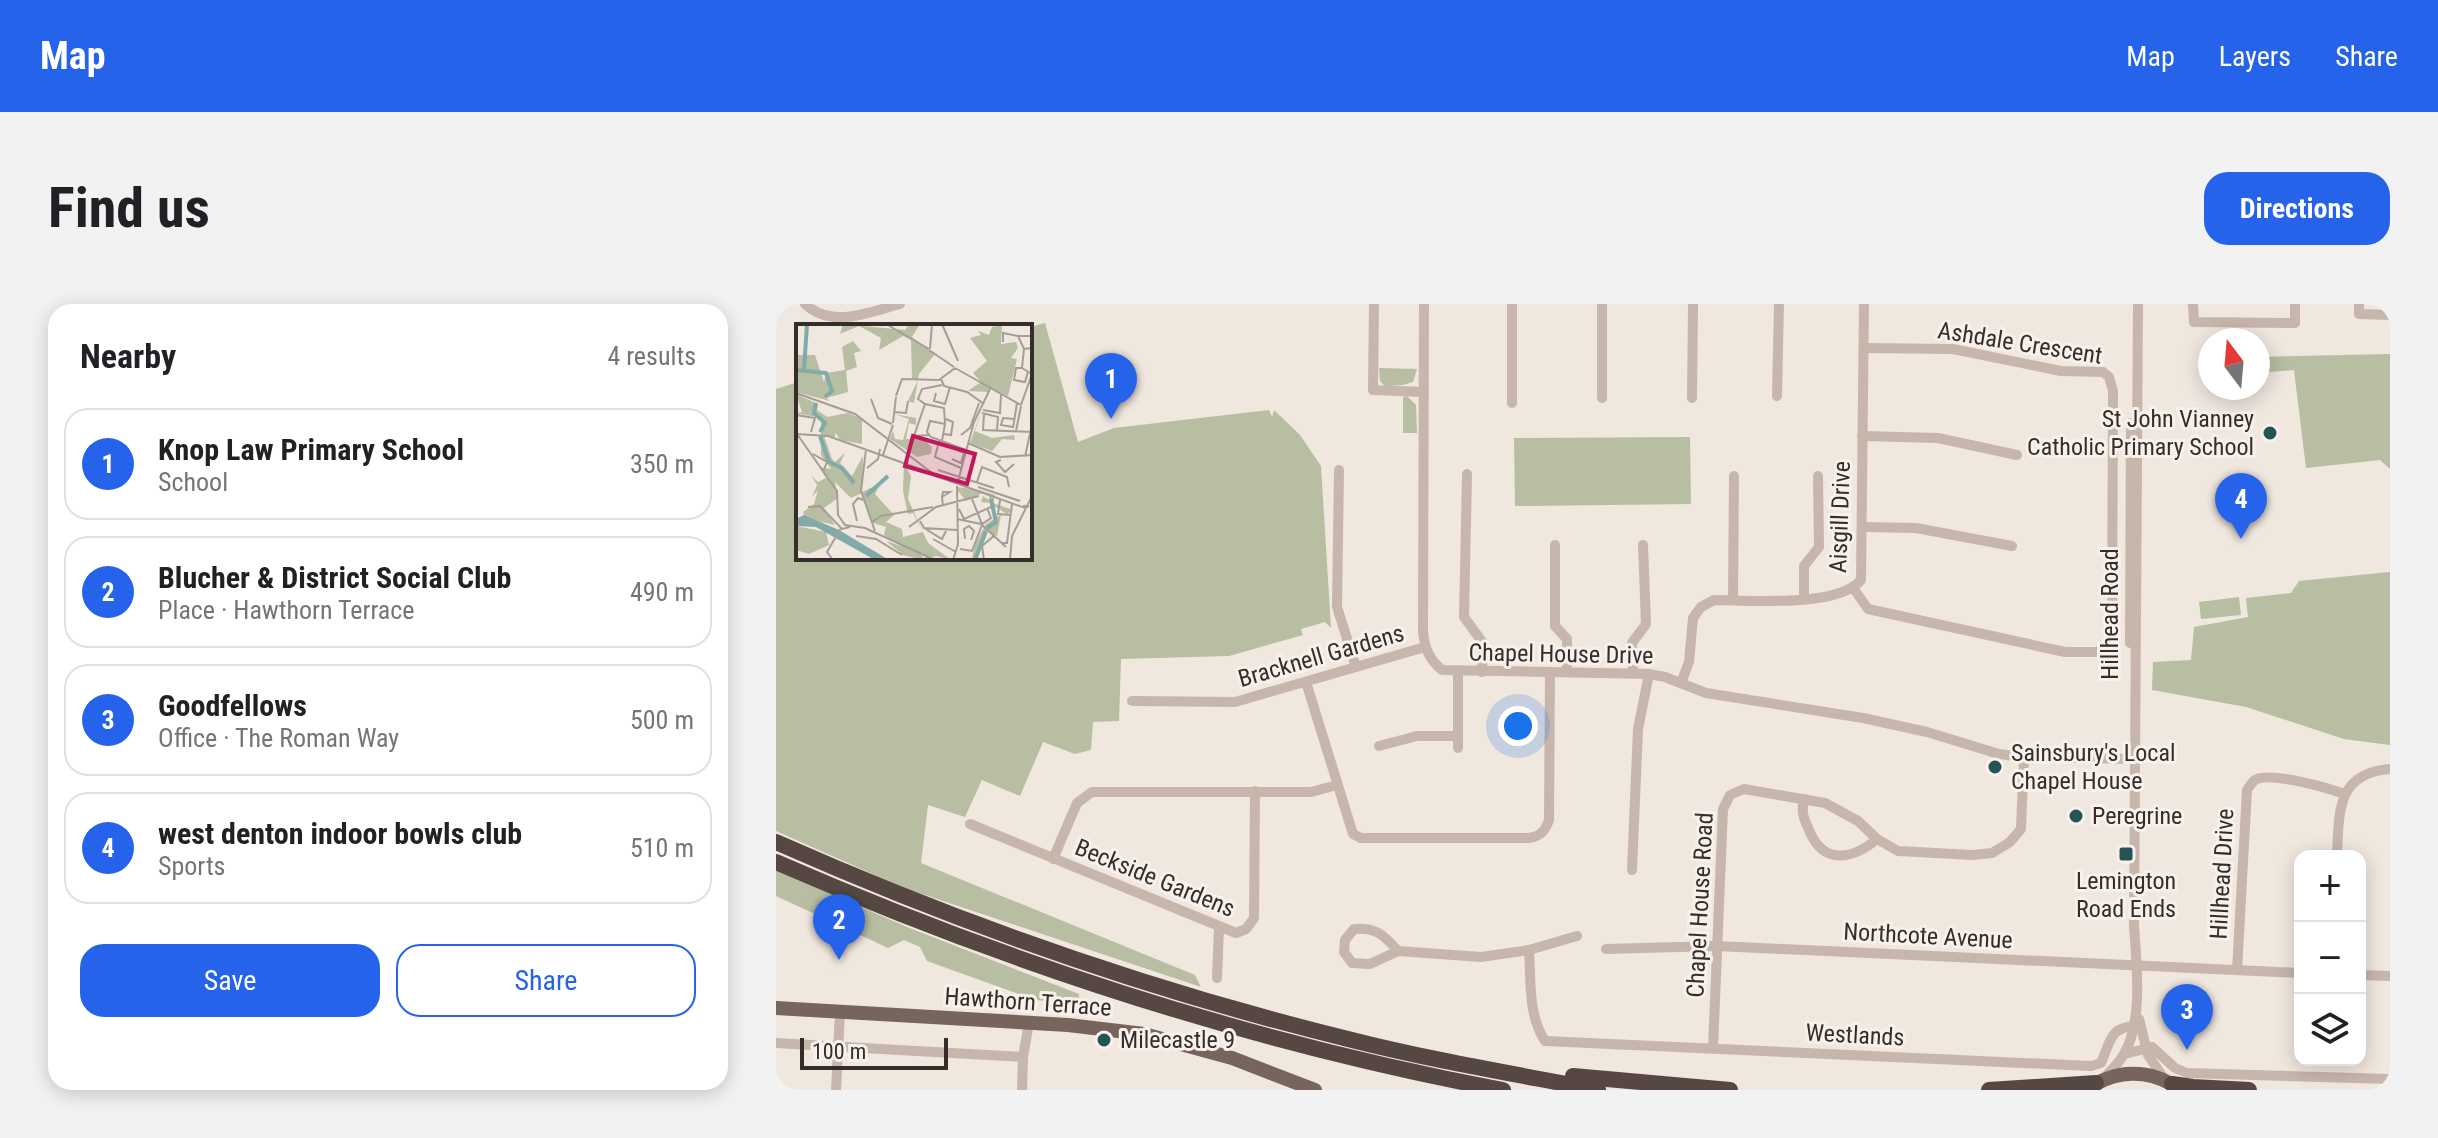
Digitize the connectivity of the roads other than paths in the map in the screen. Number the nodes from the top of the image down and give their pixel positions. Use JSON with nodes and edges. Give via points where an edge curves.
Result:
{"nodes":[{"id":1,"x":805,"y":304,"type":"edge"},
{"id":2,"x":898,"y":304,"type":"edge"},
{"id":3,"x":1374,"y":304,"type":"edge"},
{"id":4,"x":1424,"y":304,"type":"edge"},
{"id":5,"x":1512,"y":304,"type":"edge"},
{"id":6,"x":1602,"y":304,"type":"edge"},
{"id":7,"x":1693,"y":304,"type":"edge"},
{"id":8,"x":1779,"y":304,"type":"edge"},
{"id":9,"x":1864,"y":304,"type":"edge"},
{"id":10,"x":2131,"y":304,"type":"edge"},
{"id":11,"x":2138,"y":304,"type":"edge"},
{"id":12,"x":2193,"y":304,"type":"edge"},
{"id":13,"x":2295,"y":304,"type":"edge"},
{"id":14,"x":2359,"y":304,"type":"edge"},
{"id":15,"x":2390,"y":315,"type":"edge"},
{"id":16,"x":1864,"y":348,"type":"junction"},
{"id":17,"x":1424,"y":392,"type":"junction"},
{"id":18,"x":1777,"y":396,"type":"dead end"},
{"id":19,"x":1602,"y":398,"type":"dead end"},
{"id":20,"x":1692,"y":398,"type":"dead end"},
{"id":21,"x":1512,"y":403,"type":"dead end"},
{"id":22,"x":1862,"y":436,"type":"junction"},
{"id":23,"x":2017,"y":455,"type":"dead end"},
{"id":24,"x":1339,"y":470,"type":"dead end"},
{"id":25,"x":1467,"y":474,"type":"dead end"},
{"id":26,"x":1734,"y":476,"type":"dead end"},
{"id":27,"x":1818,"y":476,"type":"dead end"},
{"id":28,"x":1862,"y":527,"type":"junction"},
{"id":29,"x":1555,"y":545,"type":"dead end"},
{"id":30,"x":1643,"y":545,"type":"dead end"},
{"id":31,"x":2012,"y":546,"type":"dead end"},
{"id":32,"x":1854,"y":589,"type":"junction"},
{"id":33,"x":1804,"y":599,"type":"junction"},
{"id":34,"x":1733,"y":600,"type":"junction"},
{"id":35,"x":1425,"y":647,"type":"junction"},
{"id":36,"x":1356,"y":667,"type":"junction"},
{"id":37,"x":1458,"y":672,"type":"junction"},
{"id":38,"x":1482,"y":672,"type":"junction"},
{"id":39,"x":1550,"y":672,"type":"junction"},
{"id":40,"x":1567,"y":672,"type":"junction"},
{"id":41,"x":1633,"y":672,"type":"junction"},
{"id":42,"x":1649,"y":674,"type":"junction"},
{"id":43,"x":1306,"y":682,"type":"junction"},
{"id":44,"x":1681,"y":683,"type":"junction"},
{"id":45,"x":1132,"y":701,"type":"dead end"},
{"id":46,"x":1458,"y":736,"type":"junction"},
{"id":47,"x":1379,"y":746,"type":"dead end"},
{"id":48,"x":1458,"y":748,"type":"dead end"},
{"id":49,"x":2024,"y":757,"type":"junction"},
{"id":50,"x":2134,"y":758,"type":"junction"},
{"id":51,"x":2390,"y":769,"type":"edge"},
{"id":52,"x":1337,"y":785,"type":"junction"},
{"id":53,"x":1255,"y":791,"type":"junction"},
{"id":54,"x":2344,"y":794,"type":"junction"},
{"id":55,"x":1805,"y":799,"type":"junction"},
{"id":56,"x":970,"y":824,"type":"dead end"},
{"id":57,"x":1877,"y":839,"type":"junction"},
{"id":58,"x":776,"y":842,"type":"edge"},
{"id":59,"x":2337,"y":850,"type":"edge"},
{"id":60,"x":1053,"y":859,"type":"junction"},
{"id":61,"x":776,"y":862,"type":"edge"},
{"id":62,"x":1632,"y":870,"type":"dead end"},
{"id":63,"x":1219,"y":928,"type":"junction"},
{"id":64,"x":1577,"y":936,"type":"dead end"},
{"id":65,"x":1717,"y":946,"type":"junction"},
{"id":66,"x":1606,"y":949,"type":"dead end"},
{"id":67,"x":1529,"y":950,"type":"junction"},
{"id":68,"x":1398,"y":951,"type":"junction"},
{"id":69,"x":2137,"y":966,"type":"junction"},
{"id":70,"x":2237,"y":970,"type":"junction"},
{"id":71,"x":2294,"y":973,"type":"edge"},
{"id":72,"x":2366,"y":975,"type":"edge"},
{"id":73,"x":2390,"y":976,"type":"edge"},
{"id":74,"x":1217,"y":978,"type":"dead end"},
{"id":75,"x":776,"y":1008,"type":"edge"},
{"id":76,"x":840,"y":1012,"type":"junction"},
{"id":77,"x":1029,"y":1023,"type":"junction"},
{"id":78,"x":2137,"y":1026,"type":"junction"},
{"id":79,"x":776,"y":1043,"type":"edge"},
{"id":80,"x":2146,"y":1046,"type":"junction"},
{"id":81,"x":838,"y":1048,"type":"junction"},
{"id":82,"x":1713,"y":1048,"type":"junction"},
{"id":83,"x":2125,"y":1054,"type":"junction"},
{"id":84,"x":1023,"y":1057,"type":"junction"},
{"id":85,"x":1472,"y":1066,"type":"junction"},
{"id":86,"x":2390,"y":1079,"type":"edge"},
{"id":87,"x":2095,"y":1084,"type":"edge"},
{"id":88,"x":2173,"y":1085,"type":"edge"},
{"id":89,"x":836,"y":1090,"type":"edge"},
{"id":90,"x":1022,"y":1090,"type":"edge"},
{"id":91,"x":1315,"y":1090,"type":"edge"},
{"id":92,"x":1503,"y":1090,"type":"edge"},
{"id":93,"x":1598,"y":1090,"type":"edge"},
{"id":94,"x":1730,"y":1090,"type":"edge"},
{"id":95,"x":1989,"y":1090,"type":"edge"},
{"id":96,"x":2249,"y":1090,"type":"edge"}],
"edges":[{"from":1,"to":2,"type":"street","via":[[832,317]]},
{"from":3,"to":17,"type":"street","via":[[1373,390]]},
{"from":4,"to":17,"type":"street"},
{"from":5,"to":21,"type":"street"},
{"from":6,"to":19,"type":"street"},
{"from":7,"to":20,"type":"street"},
{"from":8,"to":18,"type":"street"},
{"from":9,"to":16,"type":"street","name":"Aisgill Drive"},
{"from":10,"to":50,"type":"street","name":"Hillhead Road"},
{"from":11,"to":50,"type":"street","name":"Hillhead Road"},
{"from":12,"to":13,"type":"street","via":[[2194,322],[2295,323]]},
{"from":14,"to":15,"type":"street","via":[[2359,314]]},
{"from":16,"to":22,"type":"street","name":"Aisgill Drive"},
{"from":16,"to":32,"type":"street","name":"Ashdale Crescent","via":[[1953,349],[2109,377],[2112,639],[2097,652],[2017,643],[1868,609]]},
{"from":17,"to":35,"type":"street"},
{"from":22,"to":23,"type":"street","via":[[1938,438]]},
{"from":22,"to":28,"type":"street","name":"Aisgill Drive"},
{"from":24,"to":36,"type":"street","via":[[1337,607]]},
{"from":25,"to":38,"type":"street","via":[[1464,617],[1483,643]]},
{"from":26,"to":34,"type":"street"},
{"from":27,"to":33,"type":"street","via":[[1819,547],[1804,566]]},
{"from":28,"to":31,"type":"street","via":[[1916,528]]},
{"from":28,"to":32,"type":"street","name":"Aisgill Drive","via":[[1863,569]]},
{"from":29,"to":40,"type":"street","via":[[1555,626],[1567,639]]},
{"from":30,"to":41,"type":"street","via":[[1646,624],[1632,643]]},
{"from":32,"to":33,"type":"street","name":"Aisgill Drive"},
{"from":33,"to":34,"type":"street","name":"Aisgill Drive"},
{"from":34,"to":44,"type":"street","name":"Aisgill Drive","via":[[1714,600],[1693,618],[1689,662]]},
{"from":35,"to":36,"type":"street","name":"Bracknell Gardens"},
{"from":35,"to":37,"type":"street","name":"Chapel House Drive","via":[[1442,670]]},
{"from":36,"to":43,"type":"street","name":"Bracknell Gardens"},
{"from":37,"to":38,"type":"street","name":"Chapel House Drive"},
{"from":37,"to":46,"type":"street"},
{"from":38,"to":39,"type":"street","name":"Chapel House Drive"},
{"from":39,"to":40,"type":"street","name":"Chapel House Drive"},
{"from":39,"to":52,"type":"street","via":[[1549,820],[1537,837],[1361,838],[1349,826]]},
{"from":40,"to":41,"type":"street","name":"Chapel House Drive"},
{"from":41,"to":42,"type":"street","name":"Chapel House Drive"},
{"from":42,"to":44,"type":"street","name":"Chapel House Drive"},
{"from":42,"to":62,"type":"street","via":[[1638,729]]},
{"from":43,"to":45,"type":"street","name":"Bracknell Gardens","via":[[1235,702]]},
{"from":43,"to":52,"type":"street"},
{"from":44,"to":49,"type":"street","name":"Chapel House Drive","via":[[1706,693],[1863,718]]},
{"from":46,"to":47,"type":"street","via":[[1417,736]]},
{"from":46,"to":48,"type":"street"},
{"from":49,"to":50,"type":"street","name":"Chapel House Drive"},
{"from":49,"to":57,"type":"street","name":"Chapel House Road","via":[[2021,829],[1992,853],[1898,851]]},
{"from":50,"to":69,"type":"street","name":"Hillhead Road"},
{"from":51,"to":54,"type":"street","via":[[2358,777]]},
{"from":52,"to":53,"type":"street","name":"Beckside Gardens","via":[[1311,792]]},
{"from":53,"to":60,"type":"street","name":"Beckside Gardens","via":[[1092,792],[1077,803]]},
{"from":53,"to":63,"type":"street","name":"Beckside Gardens","via":[[1254,918],[1241,932]]},
{"from":54,"to":59,"type":"street"},
{"from":54,"to":70,"type":"street","name":"Hillhead Drive","via":[[2263,777],[2253,780],[2247,790]]},
{"from":55,"to":57,"type":"street","name":"Chapel House Road","via":[[1841,809]]},
{"from":55,"to":57,"type":"street","via":[[1802,814],[1815,845],[1826,854],[1853,855]]},
{"from":55,"to":65,"type":"street","name":"Chapel House Road","via":[[1744,789],[1730,795],[1723,809]]},
{"from":56,"to":60,"type":"street","name":"Beckside Gardens"},
{"from":58,"to":85,"type":"highway","via":[[904,897],[1193,998]]},
{"from":60,"to":63,"type":"street","name":"Beckside Gardens"},
{"from":61,"to":92,"type":"highway","via":[[987,948],[1185,1015]]},
{"from":63,"to":74,"type":"street"},
{"from":64,"to":67,"type":"street"},
{"from":65,"to":66,"type":"street","name":"Northcote Avenue"},
{"from":65,"to":69,"type":"street","name":"Northcote Avenue"},
{"from":65,"to":82,"type":"street","name":"Chapel House Road"},
{"from":67,"to":68,"type":"street","via":[[1481,957]]},
{"from":67,"to":82,"type":"street","name":"Westlands","via":[[1533,1014],[1545,1041]]},
{"from":68,"to":68,"type":"street","via":[[1370,964],[1352,963],[1344,952],[1345,940],[1354,929],[1369,928]]},
{"from":69,"to":70,"type":"street","name":"Northcote Avenue"},
{"from":69,"to":78,"type":"street","name":"Hillhead Road"},
{"from":70,"to":71,"type":"street","name":"Northcote Avenue"},
{"from":72,"to":73,"type":"street"},
{"from":75,"to":76,"type":"main road","name":"Hawthorn Terrace"},
{"from":76,"to":77,"type":"main road","name":"Hawthorn Terrace"},
{"from":76,"to":81,"type":"street"},
{"from":77,"to":84,"type":"street"},
{"from":77,"to":91,"type":"main road","name":"Hawthorn Terrace","via":[[1144,1034],[1232,1058]]},
{"from":78,"to":80,"type":"street","name":"Hillhead Road"},
{"from":78,"to":82,"type":"street","name":"Westlands","via":[[2115,1031],[2101,1063],[2091,1066]]},
{"from":78,"to":83,"type":"street","name":"Hillhead Road"},
{"from":79,"to":81,"type":"street"},
{"from":80,"to":83,"type":"street"},
{"from":80,"to":86,"type":"street","via":[[2187,1073]]},
{"from":80,"to":88,"type":"street","name":"Hillhead Road","via":[[2151,1062]]},
{"from":81,"to":84,"type":"street"},
{"from":81,"to":89,"type":"street"},
{"from":83,"to":87,"type":"street","name":"Hillhead Road"},
{"from":84,"to":90,"type":"street"},
{"from":85,"to":93,"type":"highway"},
{"from":85,"to":94,"type":"highway"},
{"from":87,"to":88,"type":"main road","via":[[2140,1073]]},
{"from":87,"to":95,"type":"highway"},
{"from":88,"to":96,"type":"highway"}]}
